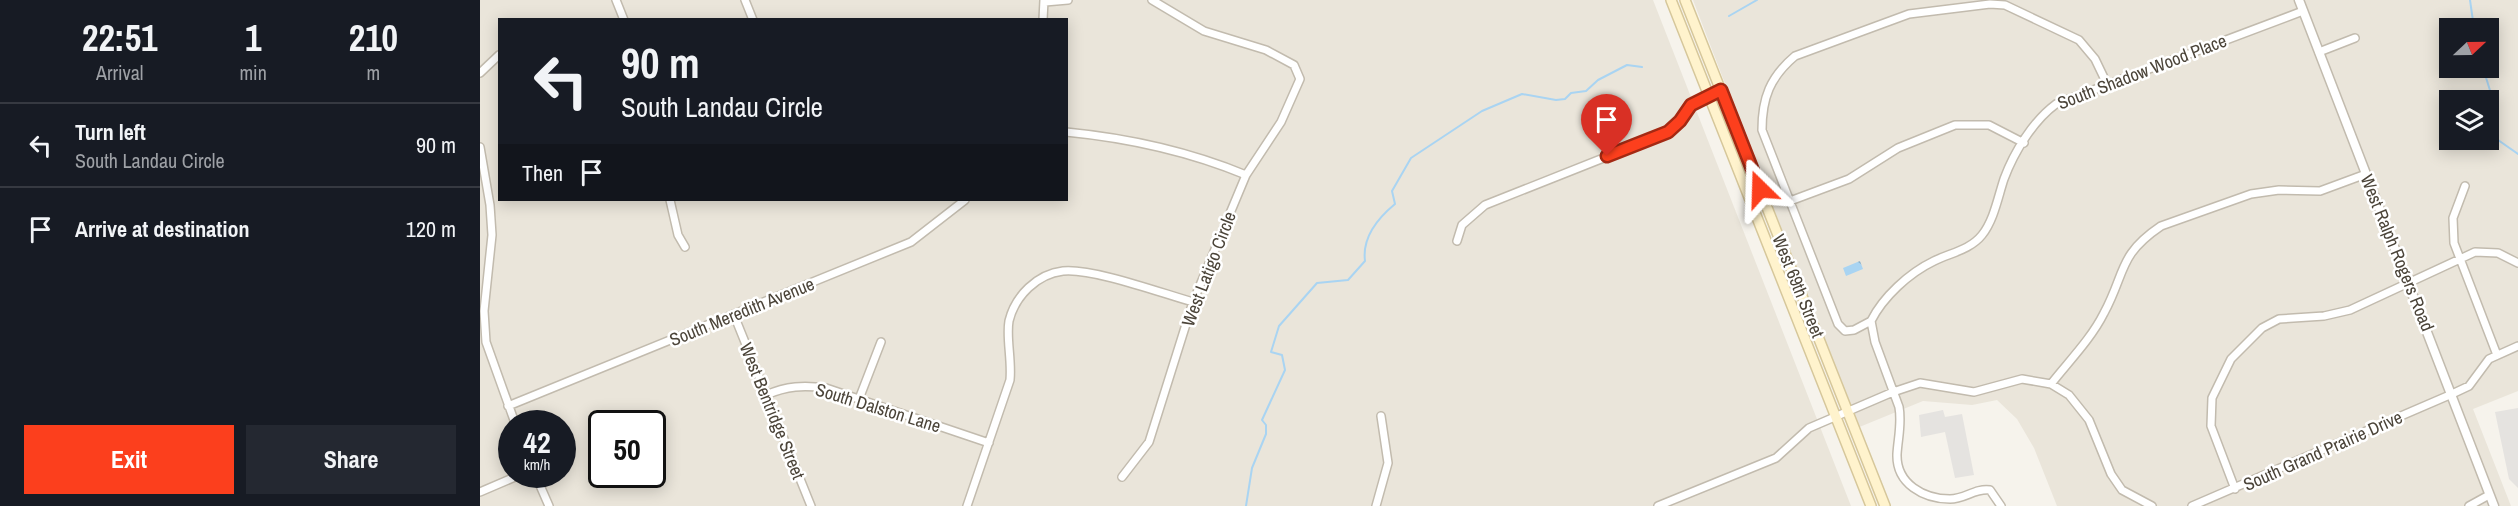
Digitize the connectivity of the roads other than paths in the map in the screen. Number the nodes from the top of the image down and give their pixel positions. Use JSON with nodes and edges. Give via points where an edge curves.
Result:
{"nodes":[{"id":1,"x":616,"y":0,"type":"edge"},
{"id":2,"x":745,"y":0,"type":"edge"},
{"id":3,"x":1068,"y":0,"type":"edge"},
{"id":4,"x":1152,"y":0,"type":"edge"},
{"id":5,"x":1671,"y":0,"type":"edge"},
{"id":6,"x":1685,"y":0,"type":"edge"},
{"id":7,"x":2298,"y":0,"type":"edge"},
{"id":8,"x":1045,"y":1,"type":"edge"},
{"id":9,"x":2302,"y":10,"type":"junction"},
{"id":10,"x":623,"y":18,"type":"edge"},
{"id":11,"x":752,"y":18,"type":"edge"},
{"id":12,"x":1043,"y":18,"type":"edge"},
{"id":13,"x":2355,"y":38,"type":"dead end"},
{"id":14,"x":2319,"y":52,"type":"junction"},
{"id":15,"x":498,"y":57,"type":"edge"},
{"id":16,"x":480,"y":72,"type":"edge"},
{"id":17,"x":2107,"y":84,"type":"junction"},
{"id":18,"x":1721,"y":90,"type":"junction"},
{"id":19,"x":1708,"y":95,"type":"junction"},
{"id":20,"x":1068,"y":132,"type":"edge"},
{"id":21,"x":2024,"y":143,"type":"junction"},
{"id":22,"x":480,"y":147,"type":"edge"},
{"id":23,"x":2366,"y":174,"type":"junction"},
{"id":24,"x":1246,"y":176,"type":"junction"},
{"id":25,"x":2465,"y":186,"type":"dead end"},
{"id":26,"x":670,"y":201,"type":"edge"},
{"id":27,"x":964,"y":201,"type":"edge"},
{"id":28,"x":1790,"y":201,"type":"junction"},
{"id":29,"x":1767,"y":208,"type":"junction"},
{"id":30,"x":1754,"y":213,"type":"junction"},
{"id":31,"x":1457,"y":241,"type":"dead end"},
{"id":32,"x":685,"y":247,"type":"dead end"},
{"id":33,"x":2459,"y":259,"type":"junction"},
{"id":34,"x":2518,"y":263,"type":"edge"},
{"id":35,"x":2410,"y":283,"type":"junction"},
{"id":36,"x":1193,"y":302,"type":"junction"},
{"id":37,"x":734,"y":315,"type":"junction"},
{"id":38,"x":1871,"y":321,"type":"junction"},
{"id":39,"x":881,"y":342,"type":"dead end"},
{"id":40,"x":2518,"y":346,"type":"edge"},
{"id":41,"x":2497,"y":355,"type":"junction"},
{"id":42,"x":2051,"y":384,"type":"junction"},
{"id":43,"x":1893,"y":392,"type":"junction"},
{"id":44,"x":2452,"y":394,"type":"junction"},
{"id":45,"x":766,"y":395,"type":"junction"},
{"id":46,"x":859,"y":399,"type":"junction"},
{"id":47,"x":508,"y":406,"type":"junction"},
{"id":48,"x":510,"y":410,"type":"edge"},
{"id":49,"x":1848,"y":413,"type":"junction"},
{"id":50,"x":1381,"y":416,"type":"dead end"},
{"id":51,"x":1836,"y":418,"type":"junction"},
{"id":52,"x":989,"y":443,"type":"junction"},
{"id":53,"x":1122,"y":477,"type":"dead end"},
{"id":54,"x":498,"y":484,"type":"edge"},
{"id":55,"x":541,"y":488,"type":"edge"},
{"id":56,"x":2235,"y":489,"type":"junction"},
{"id":57,"x":480,"y":492,"type":"edge"},
{"id":58,"x":2489,"y":495,"type":"junction"},
{"id":59,"x":549,"y":506,"type":"edge"},
{"id":60,"x":811,"y":506,"type":"edge"},
{"id":61,"x":968,"y":506,"type":"edge"},
{"id":62,"x":1376,"y":506,"type":"edge"},
{"id":63,"x":1658,"y":506,"type":"edge"},
{"id":64,"x":1871,"y":506,"type":"edge"},
{"id":65,"x":1885,"y":506,"type":"edge"},
{"id":66,"x":2001,"y":506,"type":"edge"},
{"id":67,"x":2152,"y":506,"type":"edge"},
{"id":68,"x":2192,"y":506,"type":"edge"},
{"id":69,"x":2469,"y":506,"type":"edge"},
{"id":70,"x":2494,"y":506,"type":"edge"}],
"edges":[{"from":1,"to":10,"type":"street"},
{"from":2,"to":11,"type":"street"},
{"from":3,"to":8,"type":"street"},
{"from":4,"to":24,"type":"street","name":"West Latigo Circle","via":[[1204,31],[1266,50],[1294,65],[1300,79],[1294,93],[1281,122]]},
{"from":5,"to":19,"type":"main road","name":"West 69th Street"},
{"from":6,"to":18,"type":"main road","name":"West 69th Street"},
{"from":7,"to":9,"type":"street","name":"West Ralph Rogers Road"},
{"from":8,"to":12,"type":"street"},
{"from":9,"to":14,"type":"street","name":"West Ralph Rogers Road"},
{"from":9,"to":17,"type":"street","name":"South Shadow Wood Place"},
{"from":13,"to":14,"type":"street"},
{"from":14,"to":23,"type":"street","name":"West Ralph Rogers Road"},
{"from":15,"to":16,"type":"street"},
{"from":17,"to":21,"type":"street","name":"South Shadow Wood Place","via":[[2056,104],[2035,123]]},
{"from":17,"to":28,"type":"street","via":[[2088,48],[2079,40],[2005,5],[1928,9],[1898,17],[1795,56],[1768,86],[1762,106],[1762,130]]},
{"from":18,"to":19,"type":"street"},
{"from":18,"to":29,"type":"main road","name":"West 69th Street"},
{"from":19,"to":30,"type":"main road","name":"West 69th Street"},
{"from":19,"to":31,"type":"street","via":[[1691,105],[1668,132],[1485,205],[1462,225]]},
{"from":20,"to":24,"type":"street","via":[[1140,142]]},
{"from":21,"to":28,"type":"street","via":[[1989,125],[1955,125],[1898,148],[1849,179]]},
{"from":21,"to":38,"type":"street","name":"South Shadow Wood Place","via":[[1982,235],[1970,246],[1917,272],[1879,306]]},
{"from":22,"to":47,"type":"street","via":[[492,235],[484,311],[486,342]]},
{"from":23,"to":35,"type":"street","name":"West Ralph Rogers Road"},
{"from":23,"to":42,"type":"street","via":[[2320,191],[2251,194],[2162,226],[2150,234],[2129,254],[2104,314]]},
{"from":24,"to":36,"type":"street","name":"West Latigo Circle"},
{"from":25,"to":33,"type":"street","via":[[2453,218]]},
{"from":26,"to":32,"type":"street"},
{"from":27,"to":37,"type":"street","name":"South Meredith Avenue","via":[[911,242]]},
{"from":28,"to":38,"type":"street","via":[[1838,324],[1845,331]]},
{"from":29,"to":30,"type":"main road"},
{"from":29,"to":49,"type":"main road","name":"West 69th Street"},
{"from":30,"to":51,"type":"main road","name":"West 69th Street"},
{"from":33,"to":34,"type":"street","via":[[2484,251]]},
{"from":33,"to":35,"type":"street"},
{"from":33,"to":41,"type":"street"},
{"from":35,"to":44,"type":"street","name":"West Ralph Rogers Road"},
{"from":35,"to":56,"type":"street","via":[[2335,314],[2268,323],[2231,359],[2212,398],[2211,419],[2218,450]]},
{"from":36,"to":52,"type":"street","via":[[1084,272],[1055,273],[1027,289],[1015,304],[1009,323],[1010,380]]},
{"from":36,"to":53,"type":"street","name":"West Latigo Circle","via":[[1149,442]]},
{"from":37,"to":45,"type":"street","name":"West Bentridge Street"},
{"from":37,"to":47,"type":"street","name":"South Meredith Avenue"},
{"from":38,"to":43,"type":"street"},
{"from":39,"to":46,"type":"street"},
{"from":40,"to":41,"type":"street"},
{"from":41,"to":44,"type":"street","name":"South Grand Prairie Drive","via":[[2483,365],[2469,386]]},
{"from":42,"to":43,"type":"street","via":[[2022,379],[1974,392],[1920,383]]},
{"from":42,"to":67,"type":"street","via":[[2080,405],[2110,474],[2122,490]]},
{"from":43,"to":49,"type":"street"},
{"from":43,"to":66,"type":"street","via":[[1901,418],[1897,457],[1902,475],[1911,486],[1922,495],[1939,499],[1990,490]]},
{"from":44,"to":56,"type":"street","name":"South Grand Prairie Drive"},
{"from":44,"to":58,"type":"street","name":"West Ralph Rogers Road"},
{"from":45,"to":46,"type":"street","name":"South Dalston Lane","via":[[801,385]]},
{"from":45,"to":60,"type":"street","name":"West Bentridge Street"},
{"from":46,"to":52,"type":"street","name":"South Dalston Lane"},
{"from":47,"to":48,"type":"street"},
{"from":49,"to":51,"type":"street"},
{"from":49,"to":65,"type":"main road","name":"West 69th Street"},
{"from":50,"to":62,"type":"street","via":[[1388,463]]},
{"from":51,"to":63,"type":"street","via":[[1809,428],[1776,458]]},
{"from":51,"to":64,"type":"main road","name":"West 69th Street"},
{"from":52,"to":61,"type":"street"},
{"from":54,"to":57,"type":"street"},
{"from":55,"to":59,"type":"street"},
{"from":56,"to":68,"type":"street","name":"South Grand Prairie Drive"},
{"from":58,"to":69,"type":"street"},
{"from":58,"to":70,"type":"street","name":"West Ralph Rogers Road"}]}
